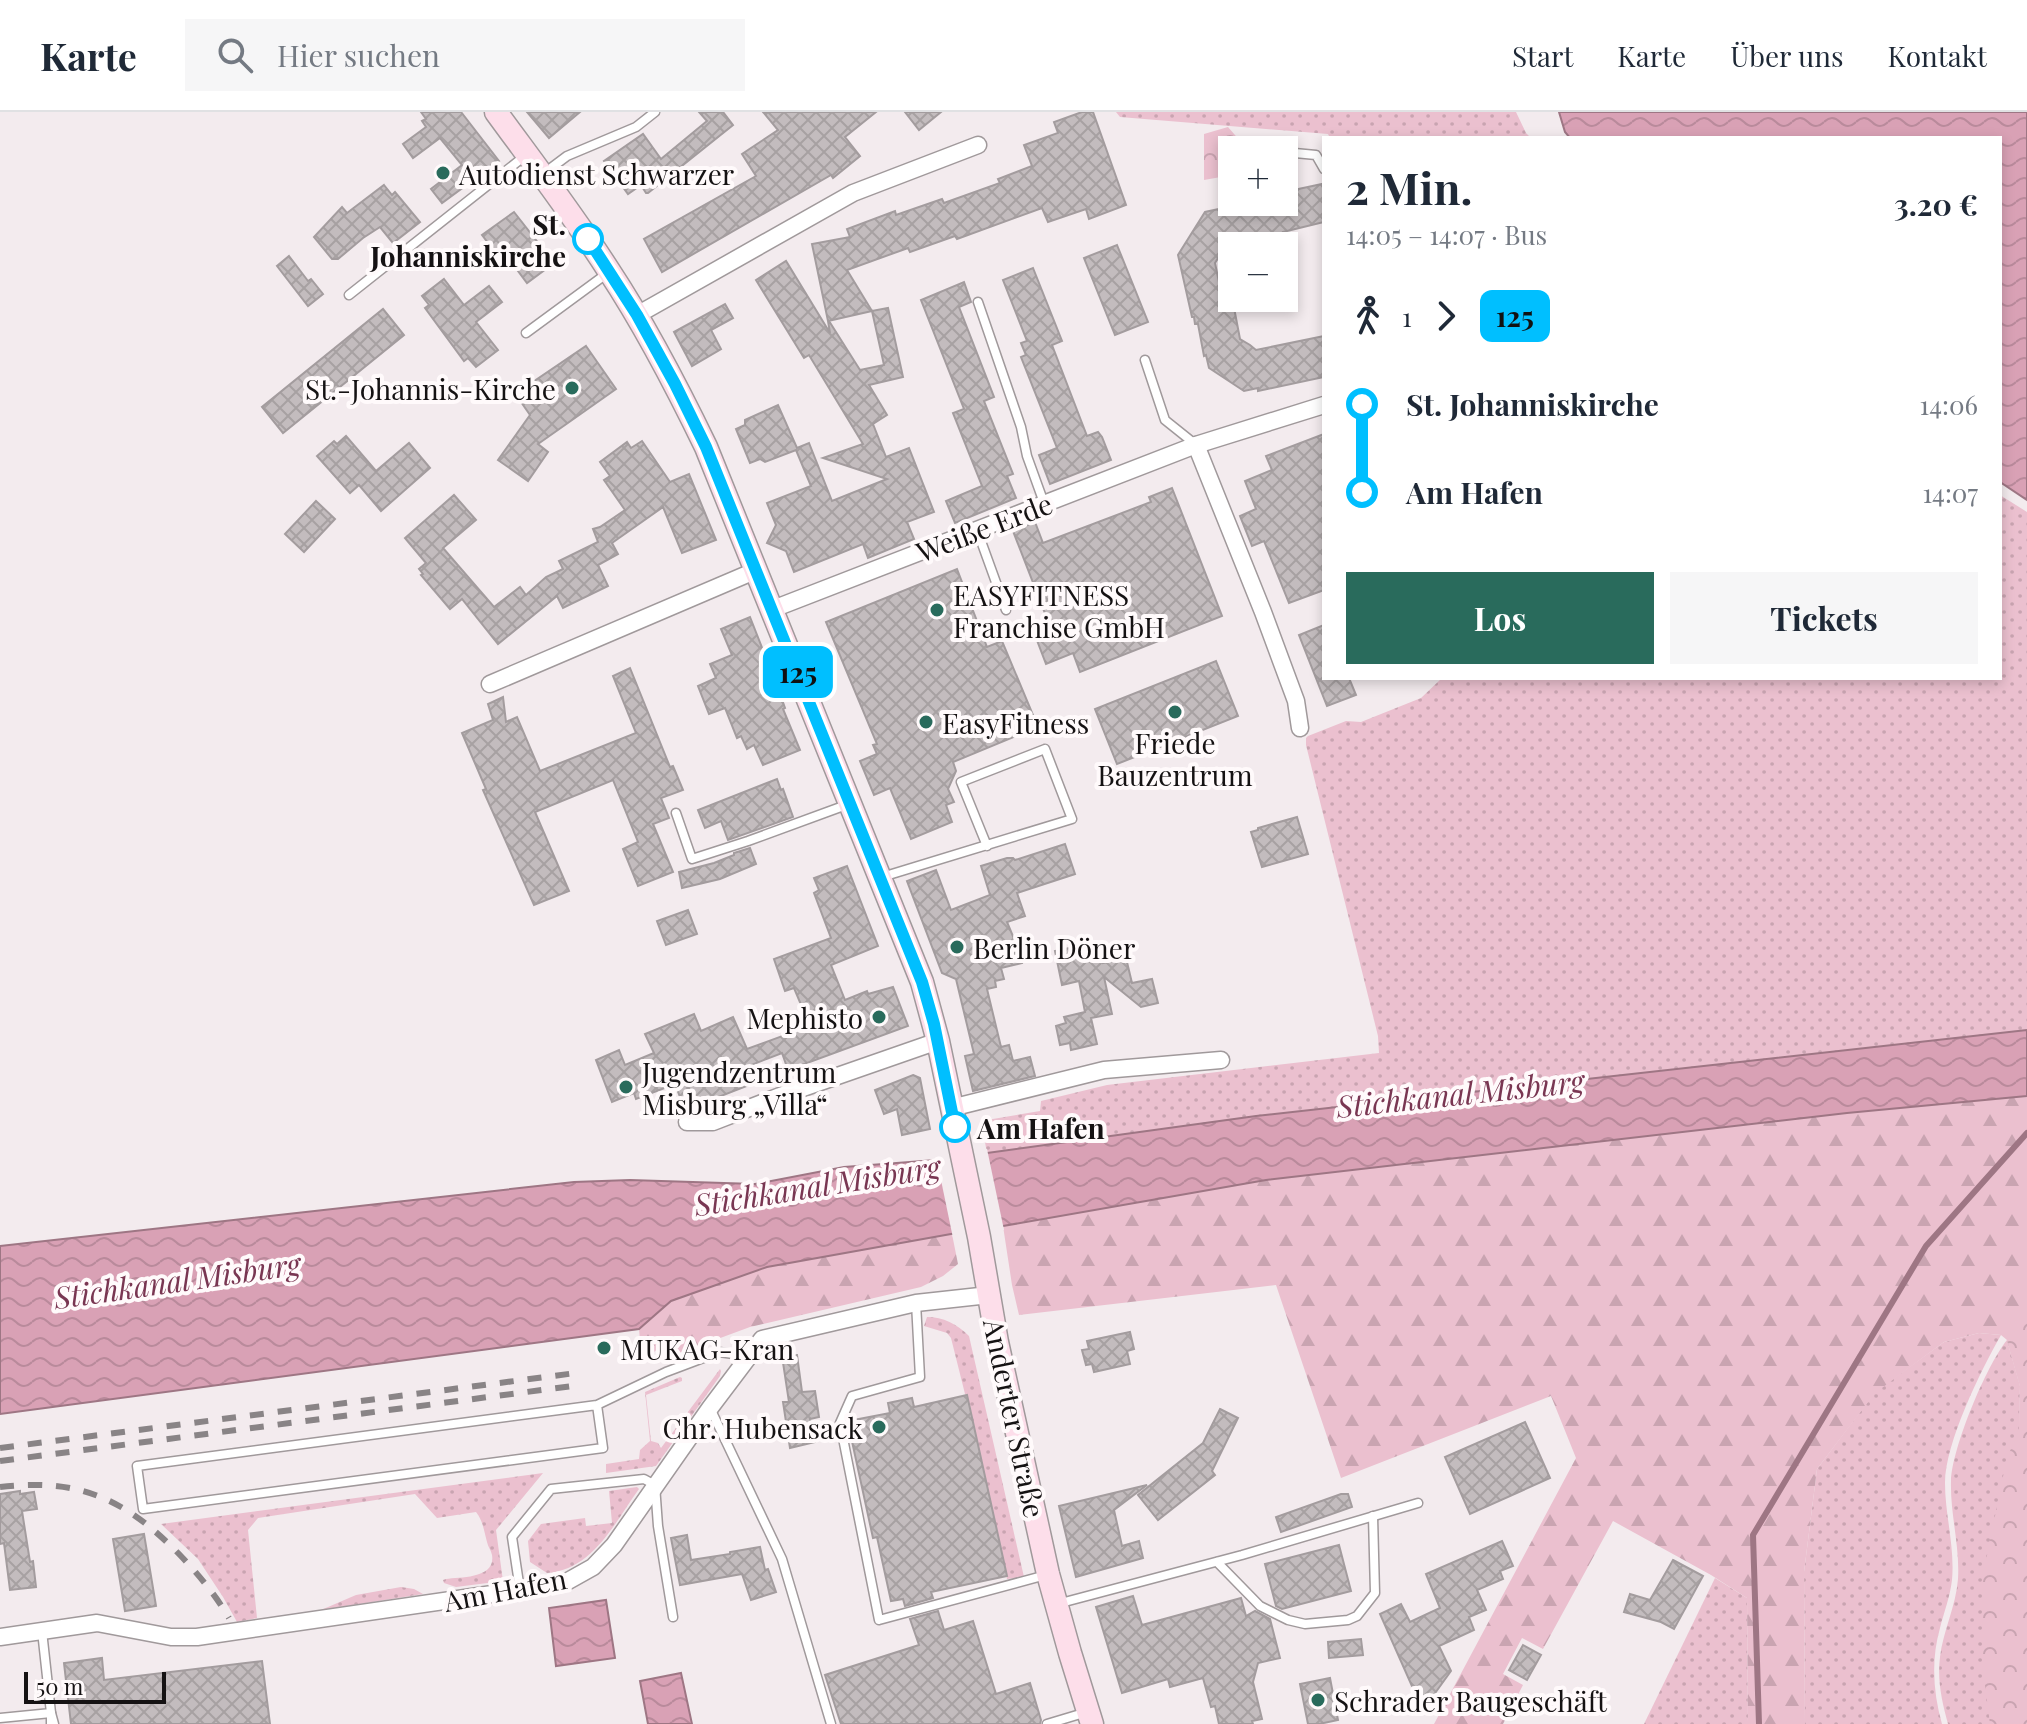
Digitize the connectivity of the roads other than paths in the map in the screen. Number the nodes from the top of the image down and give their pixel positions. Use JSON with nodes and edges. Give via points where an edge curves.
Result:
{"nodes":[{"id":1,"x":496,"y":112,"type":"edge"},
{"id":2,"x":655,"y":112,"type":"edge"},
{"id":3,"x":978,"y":145,"type":"dead end"},
{"id":4,"x":1298,"y":153,"type":"edge"},
{"id":5,"x":527,"y":155,"type":"junction"},
{"id":6,"x":1322,"y":166,"type":"edge"},
{"id":7,"x":542,"y":174,"type":"junction"},
{"id":8,"x":610,"y":272,"type":"junction"},
{"id":9,"x":349,"y":295,"type":"dead end"},
{"id":10,"x":978,"y":302,"type":"dead end"},
{"id":11,"x":637,"y":315,"type":"junction"},
{"id":12,"x":526,"y":333,"type":"dead end"},
{"id":13,"x":1145,"y":360,"type":"dead end"},
{"id":14,"x":1322,"y":406,"type":"edge"},
{"id":15,"x":1196,"y":445,"type":"junction"},
{"id":16,"x":1044,"y":503,"type":"junction"},
{"id":17,"x":976,"y":530,"type":"junction"},
{"id":18,"x":757,"y":570,"type":"junction"},
{"id":19,"x":773,"y":609,"type":"junction"},
{"id":20,"x":1006,"y":610,"type":"dead end"},
{"id":21,"x":490,"y":684,"type":"dead end"},
{"id":22,"x":1300,"y":728,"type":"dead end"},
{"id":23,"x":851,"y":804,"type":"junction"},
{"id":24,"x":676,"y":813,"type":"dead end"},
{"id":25,"x":987,"y":846,"type":"junction"},
{"id":26,"x":881,"y":877,"type":"junction"},
{"id":27,"x":938,"y":1041,"type":"junction"},
{"id":28,"x":1221,"y":1060,"type":"dead end"},
{"id":29,"x":951,"y":1108,"type":"junction"},
{"id":30,"x":687,"y":1122,"type":"dead end"},
{"id":31,"x":989,"y":1295,"type":"junction"},
{"id":32,"x":916,"y":1303,"type":"junction"},
{"id":33,"x":749,"y":1357,"type":"junction"},
{"id":34,"x":597,"y":1405,"type":"junction"},
{"id":35,"x":710,"y":1408,"type":"junction"},
{"id":36,"x":655,"y":1485,"type":"junction"},
{"id":37,"x":1418,"y":1503,"type":"dead end"},
{"id":38,"x":1373,"y":1516,"type":"junction"},
{"id":39,"x":1217,"y":1562,"type":"junction"},
{"id":40,"x":1048,"y":1574,"type":"junction"},
{"id":41,"x":520,"y":1590,"type":"junction"},
{"id":42,"x":1057,"y":1604,"type":"junction"},
{"id":43,"x":673,"y":1617,"type":"dead end"},
{"id":44,"x":42,"y":1631,"type":"junction"},
{"id":45,"x":0,"y":1637,"type":"edge"},
{"id":46,"x":51,"y":1713,"type":"junction"},
{"id":47,"x":0,"y":1718,"type":"edge"},
{"id":48,"x":1090,"y":1718,"type":"edge"},
{"id":49,"x":52,"y":1724,"type":"edge"},
{"id":50,"x":831,"y":1724,"type":"edge"},
{"id":51,"x":1047,"y":1724,"type":"edge"}],
"edges":[{"from":1,"to":5,"type":"main road","name":"Anderter Straße"},
{"from":2,"to":7,"type":"lane","via":[[636,127],[567,156]]},
{"from":3,"to":11,"type":"street","via":[[853,193]]},
{"from":4,"to":6,"type":"lane","via":[[1316,155]]},
{"from":5,"to":7,"type":"main road","name":"Anderter Straße"},
{"from":5,"to":9,"type":"lane"},
{"from":7,"to":8,"type":"main road","name":"Anderter Straße"},
{"from":8,"to":11,"type":"main road","name":"Anderter Straße"},
{"from":8,"to":12,"type":"lane"},
{"from":10,"to":16,"type":"lane"},
{"from":11,"to":18,"type":"main road","name":"Anderter Straße","via":[[706,447]]},
{"from":13,"to":15,"type":"lane","via":[[1165,420]]},
{"from":14,"to":15,"type":"street","name":"Weiße Erde"},
{"from":15,"to":16,"type":"street","name":"Weiße Erde"},
{"from":15,"to":22,"type":"street","via":[[1291,686]]},
{"from":16,"to":17,"type":"street","name":"Weiße Erde"},
{"from":17,"to":19,"type":"street","name":"Weiße Erde"},
{"from":17,"to":20,"type":"lane"},
{"from":18,"to":19,"type":"main road","name":"Anderter Straße"},
{"from":18,"to":21,"type":"street"},
{"from":19,"to":23,"type":"main road","name":"Anderter Straße"},
{"from":23,"to":24,"type":"lane","via":[[692,859]]},
{"from":23,"to":26,"type":"main road","name":"Anderter Straße"},
{"from":25,"to":25,"type":"lane","via":[[1072,819],[1045,749],[961,782]]},
{"from":25,"to":26,"type":"lane"},
{"from":26,"to":27,"type":"main road","name":"Anderter Straße","via":[[922,982]]},
{"from":27,"to":29,"type":"main road","name":"Anderter Straße"},
{"from":27,"to":30,"type":"street","via":[[713,1122]]},
{"from":28,"to":29,"type":"street","via":[[1104,1070]]},
{"from":29,"to":31,"type":"main road","name":"Anderter Straße"},
{"from":31,"to":32,"type":"street","name":"Am Hafen"},
{"from":31,"to":40,"type":"main road","name":"Anderter Straße"},
{"from":32,"to":33,"type":"street","name":"Am Hafen","via":[[762,1339]]},
{"from":32,"to":40,"type":"lane","via":[[920,1377],[852,1396],[840,1423],[879,1620]]},
{"from":33,"to":34,"type":"lane","via":[[719,1352]]},
{"from":33,"to":35,"type":"street","name":"Am Hafen"},
{"from":34,"to":34,"type":"lane","via":[[137,1466],[143,1509],[603,1448]]},
{"from":35,"to":36,"type":"street","name":"Am Hafen"},
{"from":35,"to":50,"type":"lane","via":[[782,1559]]},
{"from":36,"to":41,"type":"street","name":"Am Hafen","via":[[593,1567],[568,1581]]},
{"from":36,"to":41,"type":"lane","via":[[632,1479],[551,1489],[512,1537]]},
{"from":36,"to":43,"type":"lane"},
{"from":37,"to":38,"type":"lane"},
{"from":38,"to":39,"type":"lane"},
{"from":38,"to":39,"type":"lane","via":[[1375,1593],[1348,1620],[1288,1620],[1260,1606]]},
{"from":39,"to":42,"type":"lane"},
{"from":40,"to":42,"type":"main road","name":"Anderter Straße"},
{"from":41,"to":44,"type":"street","name":"Am Hafen","via":[[197,1637],[97,1623]]},
{"from":42,"to":48,"type":"main road","name":"Anderter Straße"},
{"from":44,"to":45,"type":"street","name":"Am Hafen"},
{"from":44,"to":46,"type":"lane"},
{"from":46,"to":47,"type":"lane"},
{"from":46,"to":49,"type":"lane"},
{"from":48,"to":51,"type":"lane"}]}
